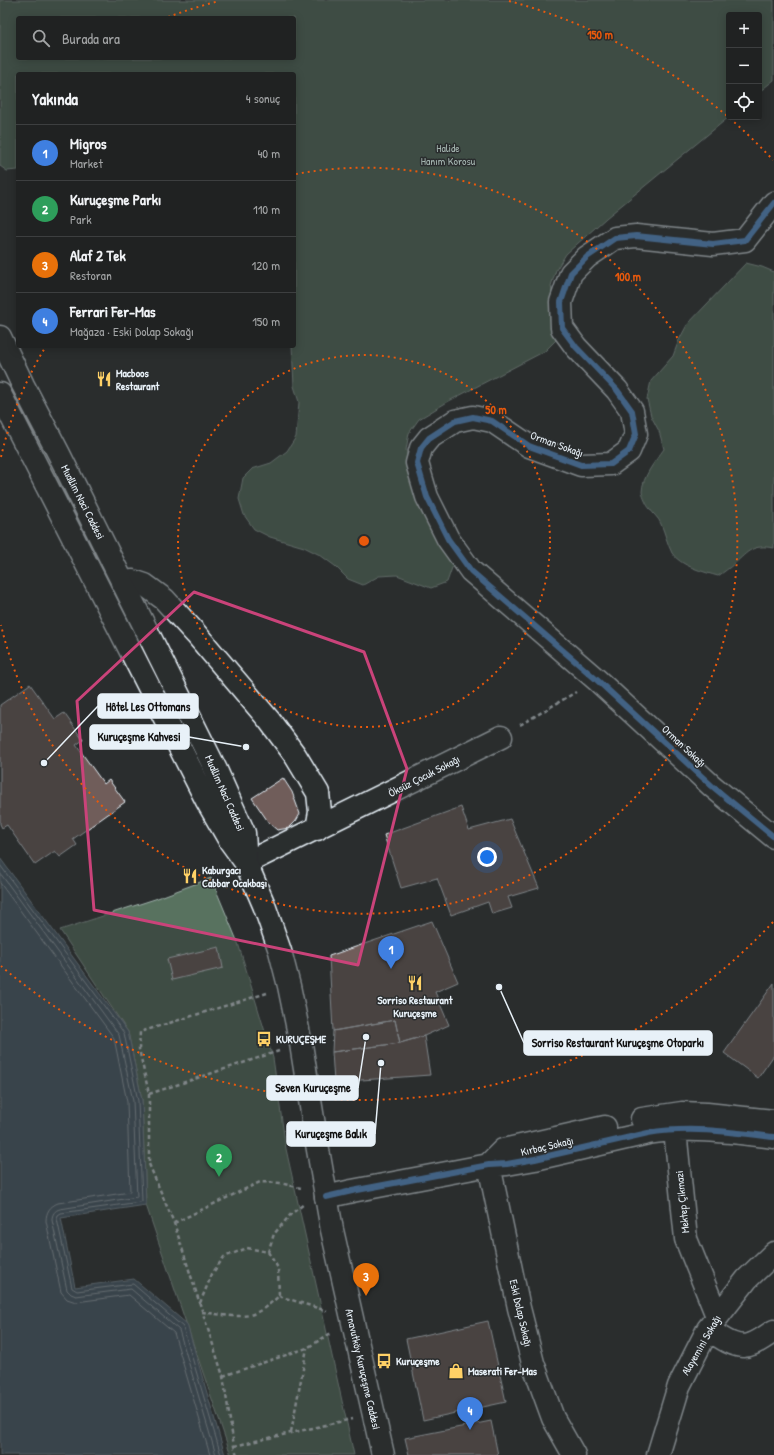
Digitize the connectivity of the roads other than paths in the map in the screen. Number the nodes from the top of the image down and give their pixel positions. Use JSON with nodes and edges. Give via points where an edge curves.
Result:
{"nodes":[{"id":1,"x":774,"y":204,"type":"edge"},
{"id":2,"x":0,"y":337,"type":"edge"},
{"id":3,"x":0,"y":394,"type":"edge"},
{"id":4,"x":122,"y":582,"type":"junction"},
{"id":5,"x":100,"y":589,"type":"junction"},
{"id":6,"x":501,"y":737,"type":"road end"},
{"id":7,"x":317,"y":829,"type":"junction"},
{"id":8,"x":774,"y":837,"type":"edge"},
{"id":9,"x":246,"y":863,"type":"junction"},
{"id":10,"x":774,"y":1121,"type":"edge"},
{"id":11,"x":661,"y":1126,"type":"junction"},
{"id":12,"x":774,"y":1137,"type":"edge"},
{"id":13,"x":489,"y":1165,"type":"junction"},
{"id":14,"x":326,"y":1197,"type":"junction"},
{"id":15,"x":774,"y":1253,"type":"edge"},
{"id":16,"x":713,"y":1322,"type":"junction"},
{"id":17,"x":774,"y":1331,"type":"edge"},
{"id":18,"x":384,"y":1455,"type":"edge"},
{"id":19,"x":574,"y":1455,"type":"edge"},
{"id":20,"x":658,"y":1455,"type":"edge"}],
"edges":[{"from":1,"to":8,"type":"street","name":"Orman Sokağı","via":[[745,240],[713,244],[636,236],[615,238],[571,273],[561,302],[562,328],[576,347],[617,390],[632,411],[636,434],[629,451],[610,464],[581,465],[529,446],[492,421],[473,417],[455,421],[429,438],[421,448],[417,463],[427,497],[448,539],[471,571],[597,680],[712,786]]},
{"from":2,"to":4,"type":"street","name":"Muallim Naci Caddesi"},
{"from":3,"to":5,"type":"street","name":"Muallim Naci Caddesi"},
{"from":4,"to":5,"type":"street"},
{"from":4,"to":7,"type":"street","via":[[133,581],[145,585],[164,599],[269,720],[295,755],[318,793],[320,812]]},
{"from":4,"to":9,"type":"street","name":"Muallim Naci Caddesi","via":[[233,808],[244,833]]},
{"from":5,"to":9,"type":"street","name":"Muallim Naci Caddesi","via":[[207,801]]},
{"from":6,"to":7,"type":"street","name":"Öksüz Çocuk Sokağı"},
{"from":7,"to":9,"type":"street","name":"Öksüz Çocuk Sokağı"},
{"from":9,"to":14,"type":"street","name":"Arnavutköy Kuruçeşme Caddesi","via":[[264,905],[289,986]]},
{"from":10,"to":11,"type":"street","name":"Kırbaç Sokağı","via":[[682,1113]]},
{"from":11,"to":12,"type":"street","name":"Kırbaç Sokağı"},
{"from":11,"to":13,"type":"street","name":"Kırbaç Sokağı","via":[[503,1150]]},
{"from":11,"to":16,"type":"street","name":"Mektep Çikmazi","via":[[686,1238]]},
{"from":13,"to":14,"type":"street"},
{"from":13,"to":19,"type":"street","name":"Eski Dolap Sokağı","via":[[533,1363],[554,1418]]},
{"from":14,"to":18,"type":"street","name":"Arnavutköy Kuruçeşme Caddesi"},
{"from":15,"to":16,"type":"street","name":"Alayemini Sokağı","via":[[747,1279]]},
{"from":16,"to":17,"type":"street","via":[[723,1339],[737,1346],[751,1345]]},
{"from":16,"to":20,"type":"street","name":"Alayemini Sokağı","via":[[679,1386]]}]}
